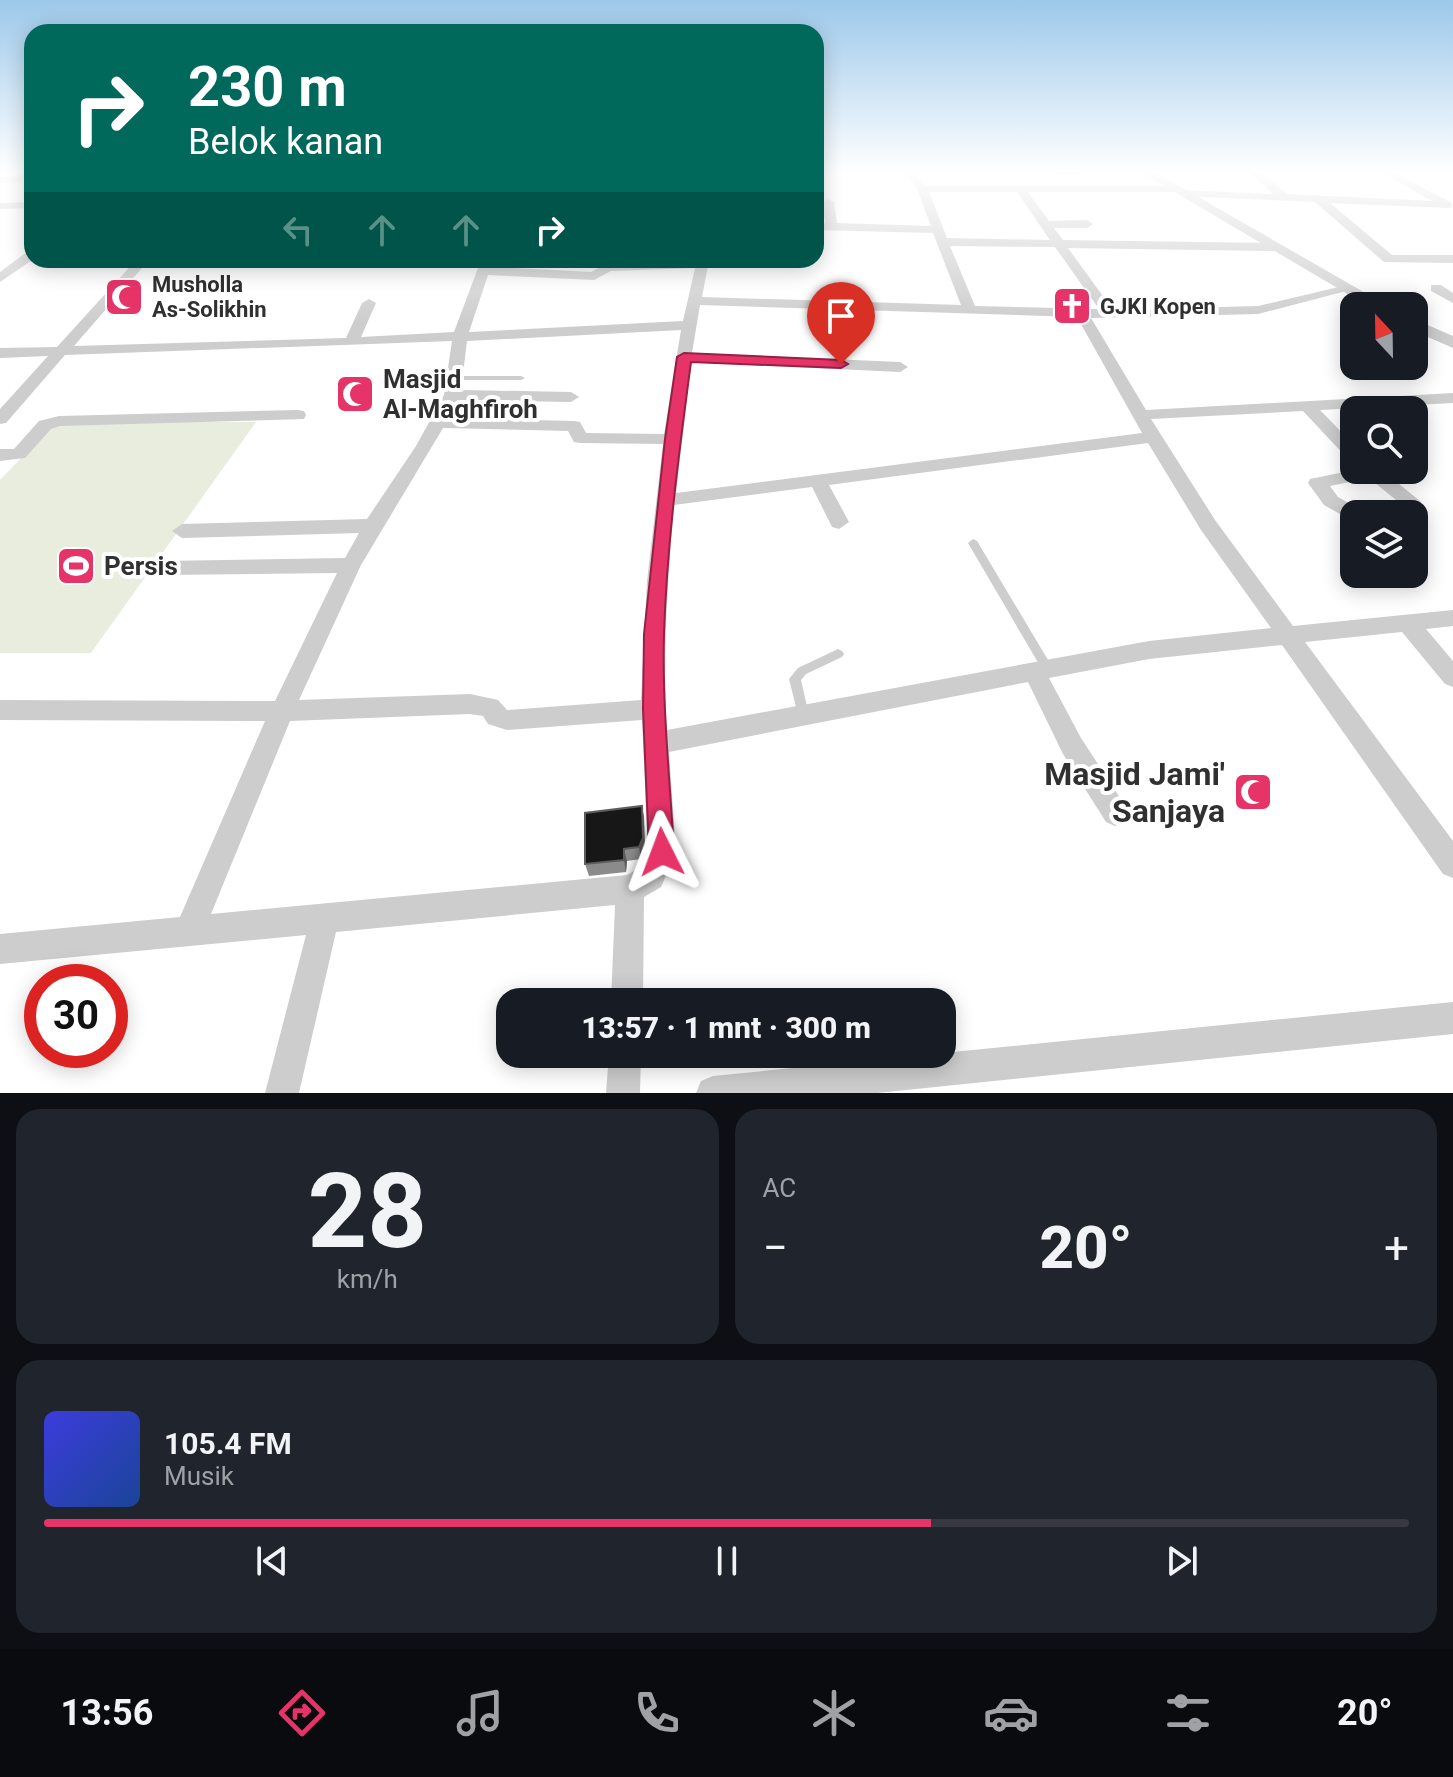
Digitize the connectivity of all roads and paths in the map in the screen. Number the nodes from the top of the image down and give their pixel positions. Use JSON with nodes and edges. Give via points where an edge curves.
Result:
{"nodes":[{"id":1,"x":831,"y":222,"type":"edge"},
{"id":2,"x":935,"y":222,"type":"edge"},
{"id":3,"x":1042,"y":222,"type":"edge"},
{"id":4,"x":1232,"y":222,"type":"edge"},
{"id":5,"x":1345,"y":222,"type":"edge"},
{"id":6,"x":1087,"y":224,"type":"dead end"},
{"id":7,"x":1044,"y":225,"type":"junction"},
{"id":8,"x":824,"y":226,"type":"edge"},
{"id":9,"x":831,"y":226,"type":"junction"},
{"id":10,"x":1107,"y":231,"type":"dead end"},
{"id":11,"x":940,"y":236,"type":"junction"},
{"id":12,"x":1057,"y":244,"type":"junction"},
{"id":13,"x":1119,"y":245,"type":"junction"},
{"id":14,"x":1197,"y":247,"type":"junction"},
{"id":15,"x":1274,"y":247,"type":"junction"},
{"id":16,"x":24,"y":256,"type":"edge"},
{"id":17,"x":0,"y":257,"type":"edge"},
{"id":18,"x":1453,"y":259,"type":"edge"},
{"id":19,"x":24,"y":260,"type":"edge"},
{"id":20,"x":1211,"y":264,"type":"dead end"},
{"id":21,"x":136,"y":268,"type":"edge"},
{"id":22,"x":484,"y":268,"type":"edge"},
{"id":23,"x":506,"y":268,"type":"edge"},
{"id":24,"x":607,"y":268,"type":"edge"},
{"id":25,"x":701,"y":268,"type":"edge"},
{"id":26,"x":0,"y":278,"type":"edge"},
{"id":27,"x":1436,"y":288,"type":"dead end"},
{"id":28,"x":1347,"y":289,"type":"junction"},
{"id":29,"x":1353,"y":292,"type":"edge"},
{"id":30,"x":1453,"y":299,"type":"edge"},
{"id":31,"x":693,"y":301,"type":"junction"},
{"id":32,"x":369,"y":303,"type":"dead end"},
{"id":33,"x":969,"y":309,"type":"junction"},
{"id":34,"x":1082,"y":314,"type":"junction"},
{"id":35,"x":1109,"y":314,"type":"junction"},
{"id":36,"x":689,"y":325,"type":"junction"},
{"id":37,"x":1428,"y":331,"type":"edge"},
{"id":38,"x":460,"y":337,"type":"junction"},
{"id":39,"x":351,"y":342,"type":"junction"},
{"id":40,"x":1453,"y":343,"type":"edge"},
{"id":41,"x":63,"y":349,"type":"junction"},
{"id":42,"x":0,"y":353,"type":"edge"},
{"id":43,"x":684,"y":357,"type":"junction"},
{"id":44,"x":900,"y":367,"type":"dead end"},
{"id":45,"x":521,"y":378,"type":"dead end"},
{"id":46,"x":454,"y":387,"type":"junction"},
{"id":47,"x":398,"y":389,"type":"dead end"},
{"id":48,"x":571,"y":397,"type":"dead end"},
{"id":49,"x":1453,"y":398,"type":"edge"},
{"id":50,"x":1308,"y":407,"type":"junction"},
{"id":51,"x":298,"y":415,"type":"dead end"},
{"id":52,"x":1141,"y":415,"type":"junction"},
{"id":53,"x":0,"y":419,"type":"edge"},
{"id":54,"x":438,"y":423,"type":"junction"},
{"id":55,"x":1153,"y":437,"type":"junction"},
{"id":56,"x":672,"y":439,"type":"junction"},
{"id":57,"x":1340,"y":440,"type":"edge"},
{"id":58,"x":4,"y":459,"type":"edge"},
{"id":59,"x":1340,"y":478,"type":"edge"},
{"id":60,"x":817,"y":479,"type":"junction"},
{"id":61,"x":1388,"y":484,"type":"edge"},
{"id":62,"x":666,"y":500,"type":"junction"},
{"id":63,"x":1409,"y":500,"type":"edge"},
{"id":64,"x":1340,"y":509,"type":"edge"},
{"id":65,"x":839,"y":522,"type":"dead end"},
{"id":66,"x":372,"y":526,"type":"junction"},
{"id":67,"x":182,"y":531,"type":"dead end"},
{"id":68,"x":973,"y":543,"type":"dead end"},
{"id":69,"x":351,"y":565,"type":"junction"},
{"id":70,"x":162,"y":568,"type":"dead end"},
{"id":71,"x":1453,"y":618,"type":"edge"},
{"id":72,"x":1408,"y":624,"type":"junction"},
{"id":73,"x":1287,"y":635,"type":"junction"},
{"id":74,"x":838,"y":654,"type":"dead end"},
{"id":75,"x":1040,"y":669,"type":"junction"},
{"id":76,"x":1453,"y":677,"type":"edge"},
{"id":77,"x":654,"y":709,"type":"junction"},
{"id":78,"x":0,"y":710,"type":"edge"},
{"id":79,"x":282,"y":711,"type":"junction"},
{"id":80,"x":803,"y":715,"type":"junction"},
{"id":81,"x":656,"y":743,"type":"junction"},
{"id":82,"x":1115,"y":813,"type":"dead end"},
{"id":83,"x":1453,"y":864,"type":"edge"},
{"id":84,"x":630,"y":889,"type":"junction"},
{"id":85,"x":325,"y":916,"type":"junction"},
{"id":86,"x":190,"y":929,"type":"junction"},
{"id":87,"x":0,"y":949,"type":"edge"},
{"id":88,"x":627,"y":988,"type":"edge"},
{"id":89,"x":1453,"y":1018,"type":"edge"},
{"id":90,"x":624,"y":1068,"type":"edge"},
{"id":91,"x":282,"y":1093,"type":"edge"},
{"id":92,"x":623,"y":1093,"type":"edge"},
{"id":93,"x":713,"y":1093,"type":"edge"}],
"edges":[{"from":1,"to":9,"type":"street"},
{"from":2,"to":11,"type":"street"},
{"from":3,"to":7,"type":"street"},
{"from":4,"to":15,"type":"street"},
{"from":5,"to":18,"type":"street","via":[[1389,259]]},
{"from":6,"to":7,"type":"street"},
{"from":7,"to":12,"type":"street"},
{"from":8,"to":9,"type":"street"},
{"from":9,"to":11,"type":"street"},
{"from":10,"to":13,"type":"street"},
{"from":11,"to":12,"type":"street"},
{"from":11,"to":33,"type":"street"},
{"from":12,"to":13,"type":"street"},
{"from":12,"to":35,"type":"street"},
{"from":13,"to":14,"type":"street"},
{"from":14,"to":15,"type":"street"},
{"from":14,"to":20,"type":"street"},
{"from":15,"to":28,"type":"street"},
{"from":16,"to":17,"type":"street"},
{"from":19,"to":26,"type":"street"},
{"from":21,"to":41,"type":"street"},
{"from":22,"to":38,"type":"street"},
{"from":23,"to":24,"type":"street","via":[[589,276]]},
{"from":25,"to":31,"type":"street"},
{"from":27,"to":30,"type":"street"},
{"from":28,"to":29,"type":"street"},
{"from":28,"to":35,"type":"street","via":[[1258,310]]},
{"from":31,"to":33,"type":"street"},
{"from":31,"to":36,"type":"street"},
{"from":32,"to":39,"type":"street"},
{"from":33,"to":34,"type":"street"},
{"from":34,"to":35,"type":"street"},
{"from":34,"to":52,"type":"street"},
{"from":36,"to":38,"type":"street"},
{"from":36,"to":43,"type":"street"},
{"from":37,"to":40,"type":"street"},
{"from":38,"to":39,"type":"street"},
{"from":38,"to":46,"type":"street"},
{"from":39,"to":41,"type":"street"},
{"from":41,"to":42,"type":"street"},
{"from":41,"to":53,"type":"street"},
{"from":43,"to":44,"type":"street"},
{"from":43,"to":56,"type":"street"},
{"from":45,"to":46,"type":"lane"},
{"from":46,"to":47,"type":"lane"},
{"from":46,"to":48,"type":"street"},
{"from":46,"to":54,"type":"street"},
{"from":49,"to":50,"type":"street"},
{"from":50,"to":52,"type":"street"},
{"from":50,"to":57,"type":"street"},
{"from":51,"to":58,"type":"street","via":[[54,421],[22,451]]},
{"from":52,"to":55,"type":"street"},
{"from":54,"to":56,"type":"street","via":[[574,426],[580,438]]},
{"from":54,"to":66,"type":"street"},
{"from":55,"to":60,"type":"street"},
{"from":55,"to":73,"type":"street"},
{"from":56,"to":62,"type":"street"},
{"from":59,"to":64,"type":"street","via":[[1317,483]]},
{"from":60,"to":62,"type":"street"},
{"from":60,"to":65,"type":"street"},
{"from":61,"to":63,"type":"street"},
{"from":62,"to":77,"type":"street","via":[[656,594]]},
{"from":66,"to":67,"type":"street"},
{"from":66,"to":69,"type":"street"},
{"from":68,"to":75,"type":"lane"},
{"from":69,"to":70,"type":"street"},
{"from":69,"to":79,"type":"street"},
{"from":71,"to":72,"type":"street"},
{"from":72,"to":73,"type":"street"},
{"from":72,"to":76,"type":"street"},
{"from":73,"to":75,"type":"street"},
{"from":73,"to":83,"type":"street"},
{"from":74,"to":80,"type":"lane","via":[[795,679]]},
{"from":75,"to":80,"type":"street"},
{"from":75,"to":82,"type":"street","via":[[1072,746]]},
{"from":77,"to":79,"type":"street","via":[[507,720],[490,707],[470,704]]},
{"from":77,"to":81,"type":"street"},
{"from":78,"to":79,"type":"street"},
{"from":79,"to":86,"type":"street"},
{"from":80,"to":81,"type":"street"},
{"from":81,"to":84,"type":"street","via":[[662,852],[651,877]]},
{"from":84,"to":85,"type":"street"},
{"from":84,"to":88,"type":"street"},
{"from":85,"to":86,"type":"street"},
{"from":85,"to":91,"type":"street"},
{"from":86,"to":87,"type":"street"},
{"from":89,"to":93,"type":"street"},
{"from":90,"to":92,"type":"street"}]}
